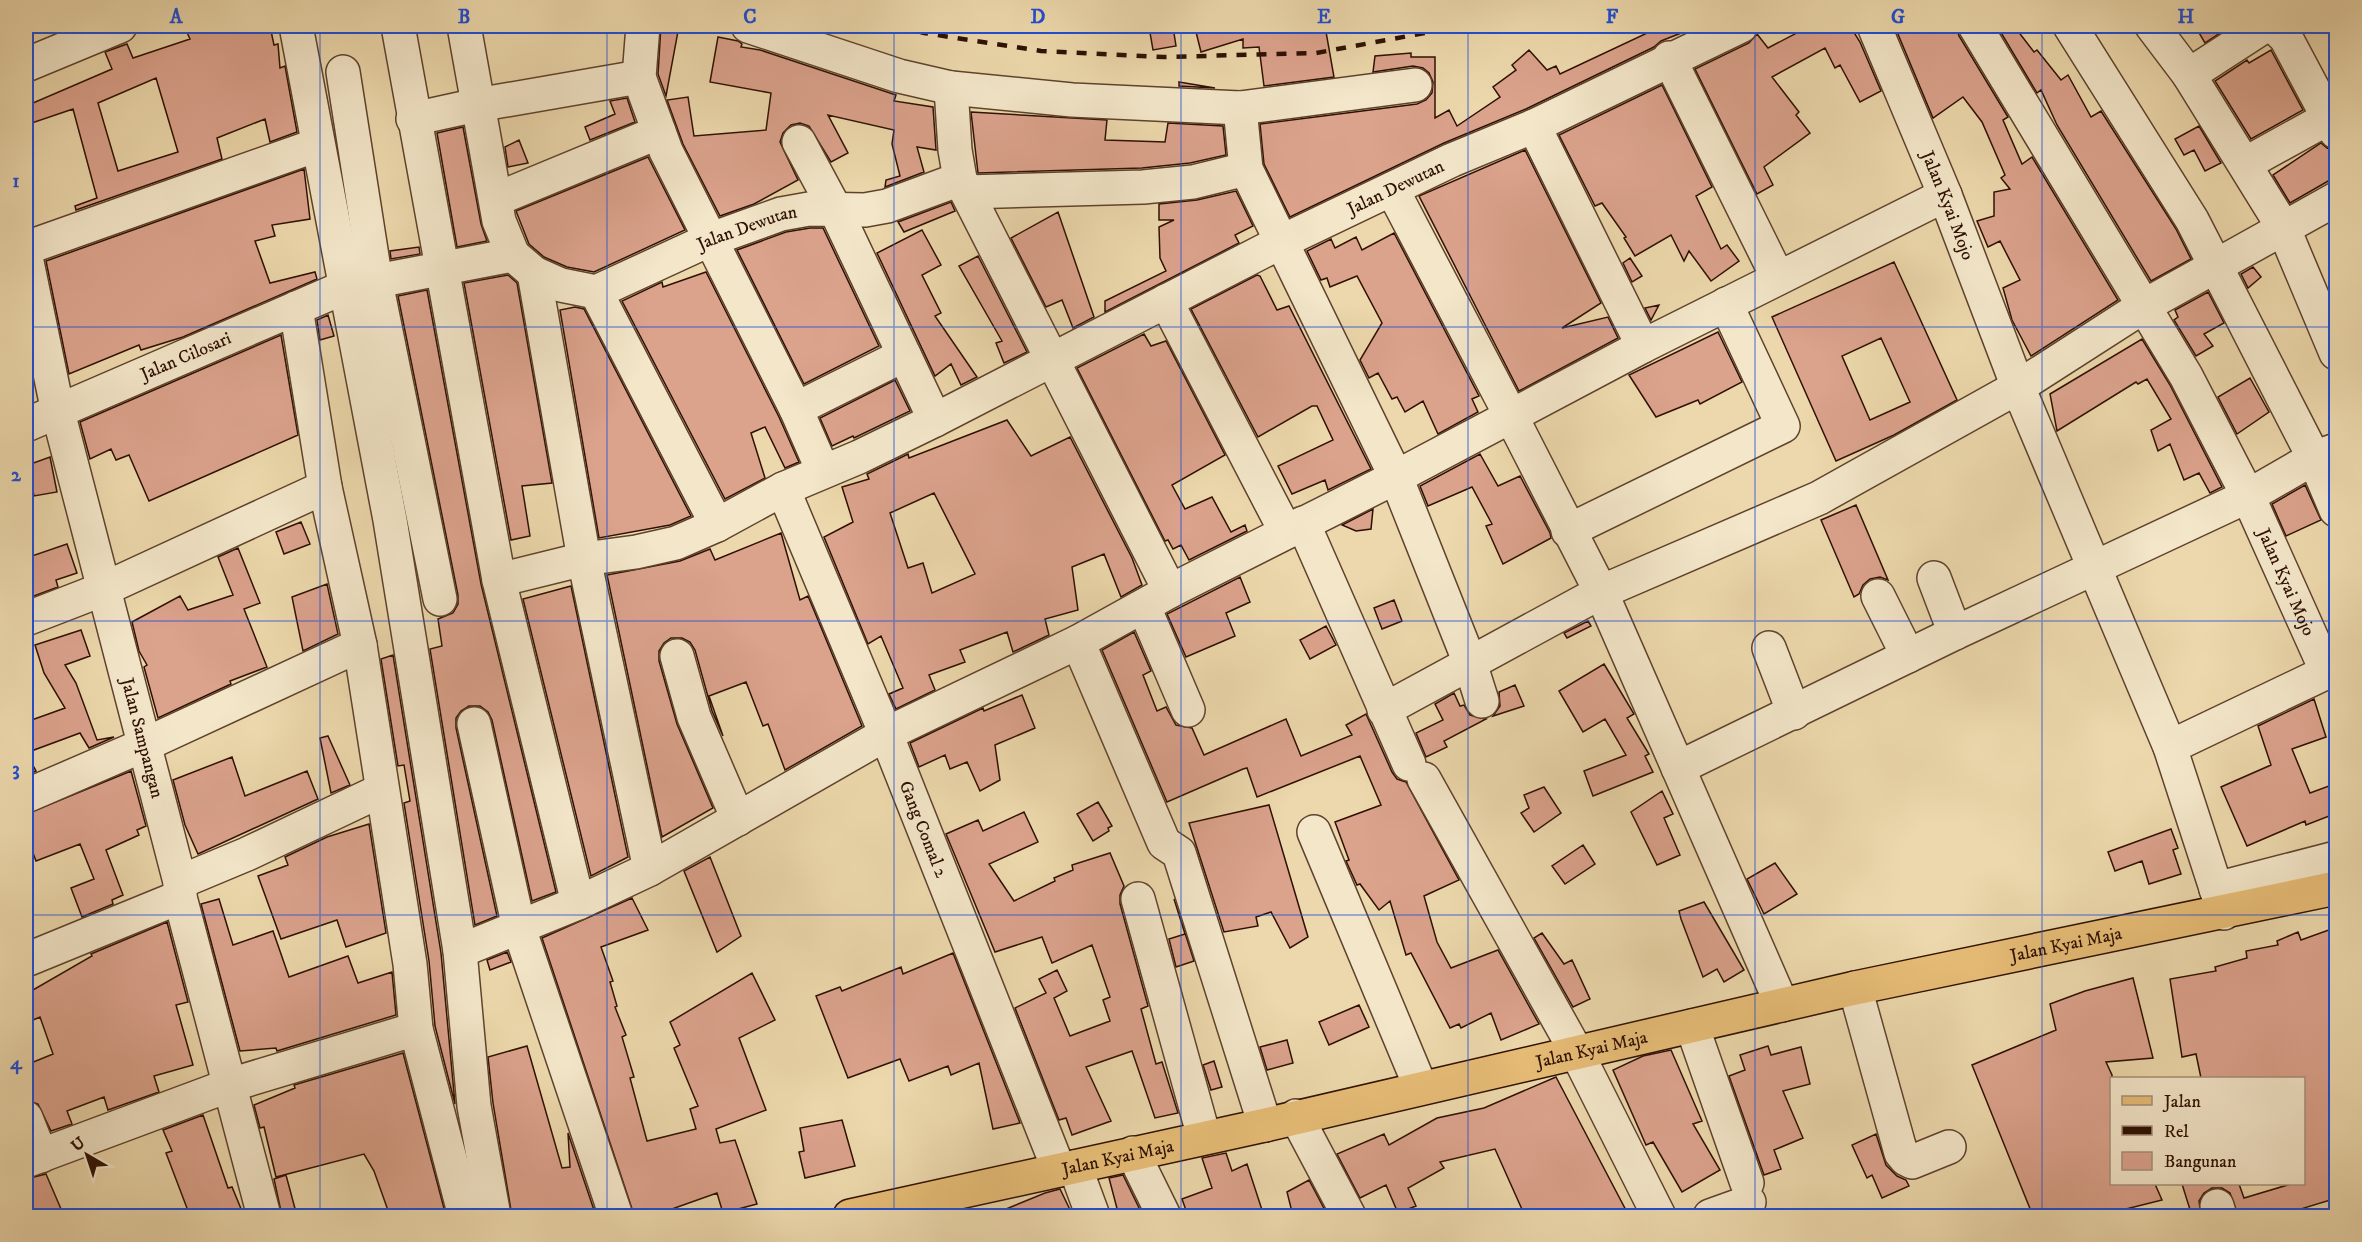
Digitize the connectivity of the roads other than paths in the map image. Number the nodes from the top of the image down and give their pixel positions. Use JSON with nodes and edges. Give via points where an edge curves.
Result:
{"nodes":[{"id":1,"x":120,"y":26,"type":"edge"},
{"id":2,"x":296,"y":26,"type":"edge"},
{"id":3,"x":398,"y":26,"type":"edge"},
{"id":4,"x":464,"y":26,"type":"edge"},
{"id":5,"x":643,"y":26,"type":"edge"},
{"id":6,"x":748,"y":26,"type":"edge"},
{"id":7,"x":1741,"y":26,"type":"edge"},
{"id":8,"x":1874,"y":26,"type":"edge"},
{"id":9,"x":1975,"y":26,"type":"edge"},
{"id":10,"x":2070,"y":26,"type":"edge"},
{"id":11,"x":2152,"y":26,"type":"edge"},
{"id":12,"x":1669,"y":58,"type":"junction"},
{"id":13,"x":26,"y":65,"type":"edge"},
{"id":14,"x":344,"y":72,"type":"dead end"},
{"id":15,"x":2189,"y":75,"type":"junction"},
{"id":16,"x":639,"y":77,"type":"junction"},
{"id":17,"x":1415,"y":85,"type":"dead end"},
{"id":18,"x":951,"y":88,"type":"junction"},
{"id":19,"x":477,"y":105,"type":"junction"},
{"id":20,"x":1240,"y":108,"type":"junction"},
{"id":21,"x":413,"y":119,"type":"junction"},
{"id":22,"x":2333,"y":124,"type":"edge"},
{"id":23,"x":1534,"y":126,"type":"junction"},
{"id":24,"x":659,"y":132,"type":"junction"},
{"id":25,"x":800,"y":142,"type":"dead end"},
{"id":26,"x":317,"y":145,"type":"junction"},
{"id":27,"x":2245,"y":164,"type":"junction"},
{"id":28,"x":1246,"y":169,"type":"junction"},
{"id":29,"x":964,"y":185,"type":"junction"},
{"id":30,"x":1392,"y":189,"type":"junction"},
{"id":31,"x":1945,"y":195,"type":"junction"},
{"id":32,"x":496,"y":198,"type":"junction"},
{"id":33,"x":2337,"y":199,"type":"edge"},
{"id":34,"x":835,"y":209,"type":"junction"},
{"id":35,"x":2283,"y":227,"type":"junction"},
{"id":36,"x":709,"y":240,"type":"junction"},
{"id":37,"x":1281,"y":242,"type":"junction"},
{"id":38,"x":26,"y":248,"type":"edge"},
{"id":39,"x":26,"y":257,"type":"edge"},
{"id":40,"x":523,"y":264,"type":"junction"},
{"id":41,"x":2215,"y":266,"type":"junction"},
{"id":42,"x":441,"y":269,"type":"junction"},
{"id":43,"x":1778,"y":278,"type":"junction"},
{"id":44,"x":360,"y":285,"type":"junction"},
{"id":45,"x":596,"y":292,"type":"junction"},
{"id":46,"x":1166,"y":301,"type":"junction"},
{"id":47,"x":1726,"y":304,"type":"junction"},
{"id":48,"x":2144,"y":306,"type":"junction"},
{"id":49,"x":296,"y":308,"type":"junction"},
{"id":50,"x":1643,"y":346,"type":"junction"},
{"id":51,"x":2337,"y":353,"type":"edge"},
{"id":52,"x":904,"y":355,"type":"junction"},
{"id":53,"x":1054,"y":360,"type":"junction"},
{"id":54,"x":2018,"y":387,"type":"junction"},
{"id":55,"x":796,"y":409,"type":"junction"},
{"id":56,"x":58,"y":412,"type":"junction"},
{"id":57,"x":1511,"y":416,"type":"junction"},
{"id":58,"x":935,"y":420,"type":"junction"},
{"id":59,"x":26,"y":426,"type":"edge"},
{"id":60,"x":2325,"y":454,"type":"edge"},
{"id":61,"x":823,"y":471,"type":"junction"},
{"id":62,"x":1396,"y":477,"type":"junction"},
{"id":63,"x":325,"y":487,"type":"junction"},
{"id":64,"x":783,"y":489,"type":"junction"},
{"id":65,"x":2248,"y":496,"type":"junction"},
{"id":66,"x":2337,"y":510,"type":"edge"},
{"id":67,"x":717,"y":525,"type":"junction"},
{"id":68,"x":1295,"y":528,"type":"junction"},
{"id":69,"x":1568,"y":531,"type":"junction"},
{"id":70,"x":584,"y":559,"type":"junction"},
{"id":71,"x":2094,"y":568,"type":"junction"},
{"id":72,"x":1934,"y":578,"type":"dead end"},
{"id":73,"x":499,"y":580,"type":"junction"},
{"id":74,"x":106,"y":588,"type":"junction"},
{"id":75,"x":1600,"y":592,"type":"junction"},
{"id":76,"x":1878,"y":596,"type":"dead end"},
{"id":77,"x":440,"y":599,"type":"dead end"},
{"id":78,"x":1157,"y":599,"type":"junction"},
{"id":79,"x":26,"y":619,"type":"edge"},
{"id":80,"x":1955,"y":633,"type":"junction"},
{"id":81,"x":1078,"y":642,"type":"junction"},
{"id":82,"x":360,"y":645,"type":"junction"},
{"id":83,"x":1769,"y":648,"type":"dead end"},
{"id":84,"x":677,"y":656,"type":"dead end"},
{"id":85,"x":1908,"y":656,"type":"junction"},
{"id":86,"x":1470,"y":663,"type":"junction"},
{"id":87,"x":1482,"y":701,"type":"dead end"},
{"id":88,"x":1188,"y":710,"type":"dead end"},
{"id":89,"x":1384,"y":710,"type":"junction"},
{"id":90,"x":1794,"y":713,"type":"junction"},
{"id":91,"x":474,"y":724,"type":"dead end"},
{"id":92,"x":886,"y":734,"type":"junction"},
{"id":93,"x":144,"y":745,"type":"junction"},
{"id":94,"x":2170,"y":747,"type":"junction"},
{"id":95,"x":1678,"y":768,"type":"junction"},
{"id":96,"x":382,"y":790,"type":"junction"},
{"id":97,"x":26,"y":796,"type":"edge"},
{"id":98,"x":738,"y":819,"type":"junction"},
{"id":99,"x":1314,"y":832,"type":"dead end"},
{"id":100,"x":2337,"y":858,"type":"edge"},
{"id":101,"x":650,"y":870,"type":"junction"},
{"id":102,"x":2337,"y":888,"type":"edge"},
{"id":103,"x":180,"y":890,"type":"junction"},
{"id":104,"x":1138,"y":899,"type":"dead end"},
{"id":105,"x":2220,"y":901,"type":"junction"},
{"id":106,"x":578,"y":903,"type":"junction"},
{"id":107,"x":519,"y":928,"type":"junction"},
{"id":108,"x":460,"y":951,"type":"junction"},
{"id":109,"x":26,"y":960,"type":"edge"},
{"id":110,"x":1855,"y":988,"type":"junction"},
{"id":111,"x":1782,"y":1005,"type":"junction"},
{"id":112,"x":1692,"y":1026,"type":"junction"},
{"id":113,"x":416,"y":1029,"type":"junction"},
{"id":114,"x":1577,"y":1053,"type":"junction"},
{"id":115,"x":230,"y":1085,"type":"junction"},
{"id":116,"x":1421,"y":1088,"type":"junction"},
{"id":117,"x":1296,"y":1116,"type":"junction"},
{"id":118,"x":26,"y":1118,"type":"edge"},
{"id":119,"x":1265,"y":1125,"type":"junction"},
{"id":120,"x":1204,"y":1137,"type":"junction"},
{"id":121,"x":1949,"y":1147,"type":"dead end"},
{"id":122,"x":1133,"y":1153,"type":"junction"},
{"id":123,"x":33,"y":1158,"type":"edge"},
{"id":124,"x":1067,"y":1168,"type":"junction"},
{"id":125,"x":264,"y":1216,"type":"edge"},
{"id":126,"x":465,"y":1216,"type":"edge"},
{"id":127,"x":494,"y":1216,"type":"edge"},
{"id":128,"x":616,"y":1216,"type":"edge"},
{"id":129,"x":854,"y":1216,"type":"edge"},
{"id":130,"x":1094,"y":1216,"type":"edge"},
{"id":131,"x":1164,"y":1216,"type":"edge"},
{"id":132,"x":1349,"y":1216,"type":"edge"},
{"id":133,"x":1659,"y":1216,"type":"edge"},
{"id":134,"x":1710,"y":1216,"type":"edge"}],
"edges":[{"from":1,"to":13,"type":"street"},
{"from":2,"to":26,"type":"street"},
{"from":3,"to":21,"type":"street"},
{"from":4,"to":19,"type":"street"},
{"from":5,"to":16,"type":"street"},
{"from":6,"to":18,"type":"street","via":[[900,76]]},
{"from":7,"to":12,"type":"street","name":"Jalan Dewutan"},
{"from":8,"to":31,"type":"street","name":"Jalan Kyai Mojo"},
{"from":9,"to":48,"type":"street","name":"Jalan Kyai Mojo"},
{"from":10,"to":41,"type":"street","via":[[2192,220]]},
{"from":11,"to":15,"type":"street"},
{"from":12,"to":23,"type":"street","name":"Jalan Dewutan"},
{"from":12,"to":43,"type":"street"},
{"from":14,"to":44,"type":"street"},
{"from":15,"to":22,"type":"street","via":[[2263,27],[2274,26],[2286,38]]},
{"from":15,"to":27,"type":"street"},
{"from":16,"to":19,"type":"street"},
{"from":16,"to":24,"type":"street"},
{"from":17,"to":20,"type":"street"},
{"from":18,"to":20,"type":"street","via":[[1072,100]]},
{"from":18,"to":29,"type":"street","via":[[955,150]]},
{"from":19,"to":21,"type":"street"},
{"from":19,"to":32,"type":"street"},
{"from":20,"to":28,"type":"street"},
{"from":21,"to":42,"type":"street"},
{"from":22,"to":27,"type":"street"},
{"from":23,"to":30,"type":"street","name":"Jalan Dewutan"},
{"from":23,"to":50,"type":"street"},
{"from":24,"to":32,"type":"street"},
{"from":24,"to":36,"type":"street"},
{"from":25,"to":34,"type":"street"},
{"from":26,"to":38,"type":"street"},
{"from":26,"to":44,"type":"street"},
{"from":27,"to":35,"type":"street"},
{"from":28,"to":29,"type":"street","name":"Jalan Dewutan","via":[[1193,182],[1153,186]]},
{"from":28,"to":37,"type":"street"},
{"from":29,"to":34,"type":"street","name":"Jalan Dewutan","via":[[887,206]]},
{"from":29,"to":53,"type":"street"},
{"from":30,"to":37,"type":"street","name":"Jalan Dewutan"},
{"from":30,"to":57,"type":"street"},
{"from":31,"to":43,"type":"street"},
{"from":31,"to":54,"type":"street","name":"Jalan Kyai Mojo"},
{"from":32,"to":40,"type":"street","via":[[499,221]]},
{"from":33,"to":35,"type":"street"},
{"from":34,"to":36,"type":"street","name":"Jalan Dewutan","via":[[781,214]]},
{"from":34,"to":52,"type":"street"},
{"from":35,"to":41,"type":"street"},
{"from":35,"to":51,"type":"street"},
{"from":36,"to":45,"type":"street","name":"Jalan Dewutan"},
{"from":36,"to":55,"type":"street"},
{"from":37,"to":46,"type":"street","name":"Jalan Dewutan"},
{"from":37,"to":62,"type":"street"},
{"from":39,"to":56,"type":"street","name":"Jalan Sampangan"},
{"from":40,"to":42,"type":"street"},
{"from":40,"to":45,"type":"street","via":[[561,285]]},
{"from":40,"to":70,"type":"street"},
{"from":41,"to":48,"type":"street"},
{"from":41,"to":60,"type":"street"},
{"from":42,"to":44,"type":"street"},
{"from":42,"to":73,"type":"street"},
{"from":43,"to":47,"type":"street"},
{"from":44,"to":49,"type":"street","name":"Jalan Cilosari"},
{"from":44,"to":77,"type":"street"},
{"from":44,"to":108,"type":"street","via":[[390,520]]},
{"from":45,"to":67,"type":"street"},
{"from":46,"to":53,"type":"street","name":"Jalan Dewutan"},
{"from":46,"to":68,"type":"street"},
{"from":47,"to":50,"type":"street"},
{"from":47,"to":69,"type":"street","via":[[1783,426]]},
{"from":48,"to":54,"type":"street"},
{"from":48,"to":65,"type":"street","name":"Jalan Kyai Mojo","via":[[2186,376]]},
{"from":49,"to":56,"type":"street","name":"Jalan Cilosari"},
{"from":49,"to":63,"type":"street"},
{"from":50,"to":57,"type":"street"},
{"from":52,"to":55,"type":"street"},
{"from":52,"to":58,"type":"street"},
{"from":53,"to":58,"type":"street","name":"Jalan Dewutan"},
{"from":53,"to":78,"type":"street"},
{"from":54,"to":71,"type":"street","name":"Jalan Kyai Mojo"},
{"from":54,"to":75,"type":"street","via":[[1819,498]]},
{"from":55,"to":61,"type":"street"},
{"from":56,"to":59,"type":"street","name":"Jalan Cilosari"},
{"from":56,"to":74,"type":"street","name":"Jalan Sampangan"},
{"from":57,"to":62,"type":"street"},
{"from":57,"to":69,"type":"street"},
{"from":58,"to":61,"type":"street","name":"Jalan Dewutan"},
{"from":60,"to":65,"type":"street"},
{"from":60,"to":66,"type":"street"},
{"from":61,"to":64,"type":"street","name":"Jalan Dewutan"},
{"from":62,"to":68,"type":"street"},
{"from":62,"to":86,"type":"street"},
{"from":63,"to":74,"type":"street"},
{"from":63,"to":82,"type":"street"},
{"from":64,"to":67,"type":"street","name":"Jalan Dewutan"},
{"from":64,"to":92,"type":"street","name":"Gang Comal 2"},
{"from":65,"to":71,"type":"street"},
{"from":65,"to":94,"type":"street","name":"Jalan Kyai Mojo","via":[[2327,672]]},
{"from":67,"to":70,"type":"street","name":"Jalan Dewutan","via":[[676,543]]},
{"from":68,"to":78,"type":"street"},
{"from":68,"to":89,"type":"street"},
{"from":69,"to":75,"type":"street"},
{"from":70,"to":73,"type":"street","name":"Jalan Dewutan"},
{"from":70,"to":101,"type":"street"},
{"from":71,"to":80,"type":"street"},
{"from":71,"to":94,"type":"street","name":"Jalan Kyai Mojo"},
{"from":72,"to":80,"type":"street"},
{"from":73,"to":106,"type":"street"},
{"from":74,"to":79,"type":"street"},
{"from":74,"to":93,"type":"street","name":"Jalan Sampangan"},
{"from":75,"to":86,"type":"street"},
{"from":75,"to":95,"type":"street"},
{"from":76,"to":85,"type":"street"},
{"from":78,"to":81,"type":"street"},
{"from":78,"to":88,"type":"street"},
{"from":80,"to":85,"type":"street"},
{"from":81,"to":92,"type":"street"},
{"from":81,"to":119,"type":"street","via":[[1164,843],[1179,853]]},
{"from":82,"to":93,"type":"street"},
{"from":82,"to":96,"type":"street"},
{"from":83,"to":90,"type":"street"},
{"from":84,"to":98,"type":"street","via":[[694,717]]},
{"from":85,"to":90,"type":"street"},
{"from":86,"to":87,"type":"street"},
{"from":86,"to":89,"type":"street"},
{"from":89,"to":114,"type":"street"},
{"from":90,"to":95,"type":"street"},
{"from":91,"to":107,"type":"street"},
{"from":92,"to":98,"type":"street"},
{"from":92,"to":124,"type":"street","name":"Gang Comal 2"},
{"from":93,"to":97,"type":"street"},
{"from":93,"to":103,"type":"street","name":"Jalan Sampangan"},
{"from":94,"to":105,"type":"street","name":"Jalan Kyai Mojo"},
{"from":95,"to":111,"type":"street"},
{"from":96,"to":103,"type":"street"},
{"from":96,"to":113,"type":"street","via":[[410,964]]},
{"from":98,"to":101,"type":"street"},
{"from":99,"to":116,"type":"street"},
{"from":100,"to":105,"type":"street"},
{"from":101,"to":106,"type":"street"},
{"from":102,"to":105,"type":"main road","name":"Jalan Kyai Maja"},
{"from":103,"to":109,"type":"street"},
{"from":103,"to":115,"type":"street","name":"Jalan Sampangan"},
{"from":104,"to":120,"type":"street"},
{"from":105,"to":110,"type":"main road","name":"Jalan Kyai Maja"},
{"from":106,"to":107,"type":"street"},
{"from":107,"to":108,"type":"street"},
{"from":107,"to":128,"type":"street"},
{"from":108,"to":127,"type":"street","via":[[474,1106]]},
{"from":110,"to":111,"type":"main road","name":"Jalan Kyai Maja"},
{"from":110,"to":121,"type":"street","via":[[1906,1160],[1912,1162]]},
{"from":111,"to":112,"type":"main road","name":"Jalan Kyai Maja"},
{"from":112,"to":114,"type":"main road","name":"Jalan Kyai Maja"},
{"from":112,"to":134,"type":"street","via":[[1748,1192]]},
{"from":113,"to":115,"type":"street"},
{"from":113,"to":126,"type":"street"},
{"from":114,"to":116,"type":"main road","name":"Jalan Kyai Maja"},
{"from":114,"to":133,"type":"street"},
{"from":115,"to":123,"type":"street"},
{"from":115,"to":125,"type":"street","name":"Jalan Sampangan"},
{"from":116,"to":117,"type":"main road","name":"Jalan Kyai Maja"},
{"from":117,"to":119,"type":"main road","name":"Jalan Kyai Maja"},
{"from":117,"to":132,"type":"street"},
{"from":118,"to":123,"type":"street"},
{"from":119,"to":120,"type":"main road","name":"Jalan Kyai Maja"},
{"from":120,"to":122,"type":"main road","name":"Jalan Kyai Maja"},
{"from":122,"to":124,"type":"main road","name":"Jalan Kyai Maja"},
{"from":122,"to":131,"type":"street"},
{"from":124,"to":129,"type":"main road","name":"Jalan Kyai Maja"},
{"from":124,"to":130,"type":"street","name":"Gang Comal 2"}]}
